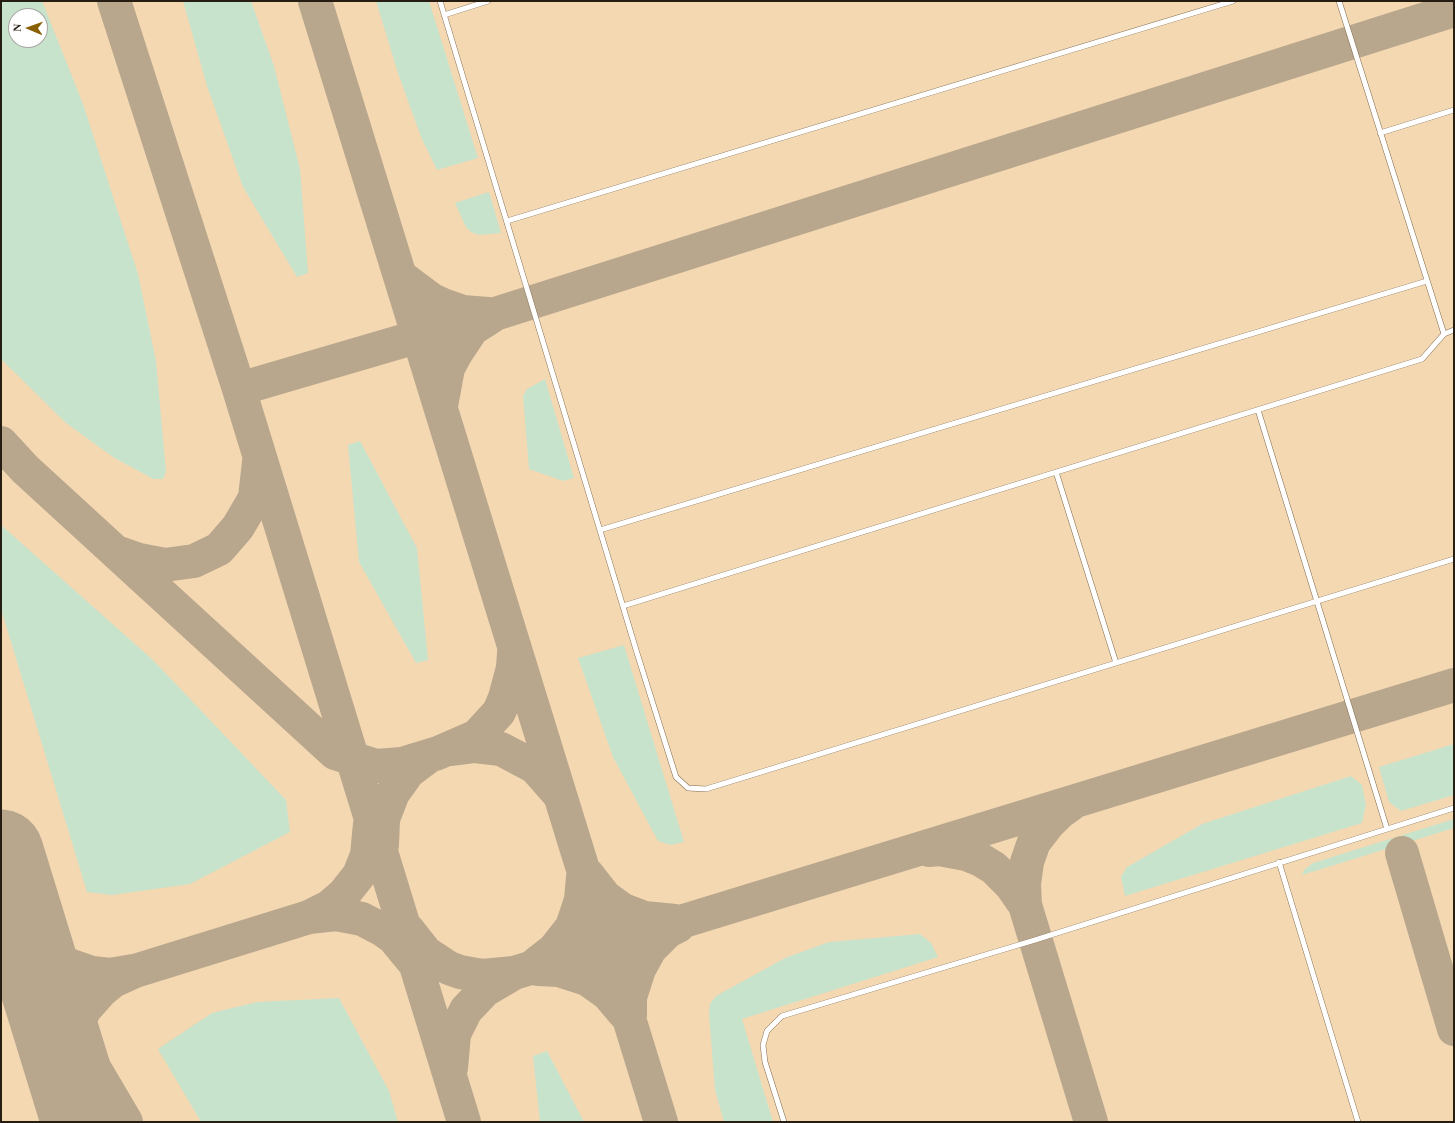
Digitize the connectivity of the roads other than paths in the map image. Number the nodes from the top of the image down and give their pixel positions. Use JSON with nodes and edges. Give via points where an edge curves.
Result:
{"nodes":[{"id":1,"x":440,"y":1,"type":"edge"},
{"id":2,"x":488,"y":1,"type":"edge"},
{"id":3,"x":1233,"y":1,"type":"edge"},
{"id":4,"x":1339,"y":1,"type":"edge"},
{"id":5,"x":444,"y":15,"type":"junction"},
{"id":6,"x":1454,"y":110,"type":"edge"},
{"id":7,"x":1380,"y":133,"type":"junction"},
{"id":8,"x":507,"y":221,"type":"junction"},
{"id":9,"x":1427,"y":281,"type":"junction"},
{"id":10,"x":1454,"y":330,"type":"edge"},
{"id":11,"x":1444,"y":334,"type":"junction"},
{"id":12,"x":1258,"y":410,"type":"junction"},
{"id":13,"x":1056,"y":472,"type":"junction"},
{"id":14,"x":600,"y":530,"type":"junction"},
{"id":15,"x":1454,"y":559,"type":"edge"},
{"id":16,"x":1318,"y":601,"type":"junction"},
{"id":17,"x":623,"y":606,"type":"junction"},
{"id":18,"x":1116,"y":663,"type":"junction"},
{"id":19,"x":1454,"y":808,"type":"edge"},
{"id":20,"x":1387,"y":829,"type":"junction"},
{"id":21,"x":1278,"y":862,"type":"junction"},
{"id":22,"x":784,"y":1122,"type":"edge"},
{"id":23,"x":1358,"y":1122,"type":"edge"}],
"edges":[{"from":1,"to":5,"type":"lane"},
{"from":2,"to":5,"type":"lane"},
{"from":3,"to":8,"type":"lane"},
{"from":4,"to":7,"type":"lane"},
{"from":5,"to":8,"type":"lane"},
{"from":6,"to":7,"type":"lane"},
{"from":7,"to":9,"type":"lane"},
{"from":8,"to":14,"type":"lane"},
{"from":9,"to":11,"type":"lane"},
{"from":9,"to":14,"type":"lane"},
{"from":10,"to":11,"type":"lane"},
{"from":11,"to":12,"type":"lane","via":[[1422,359]]},
{"from":12,"to":13,"type":"lane"},
{"from":12,"to":16,"type":"lane"},
{"from":13,"to":17,"type":"lane"},
{"from":13,"to":18,"type":"lane"},
{"from":14,"to":17,"type":"lane"},
{"from":15,"to":16,"type":"lane"},
{"from":16,"to":18,"type":"lane"},
{"from":16,"to":20,"type":"lane"},
{"from":17,"to":18,"type":"lane","via":[[676,777],[688,788],[706,789]]},
{"from":19,"to":20,"type":"lane"},
{"from":20,"to":21,"type":"lane"},
{"from":21,"to":22,"type":"lane","via":[[1035,940],[782,1016],[767,1031],[763,1045],[765,1062]]},
{"from":21,"to":23,"type":"lane"}]}
